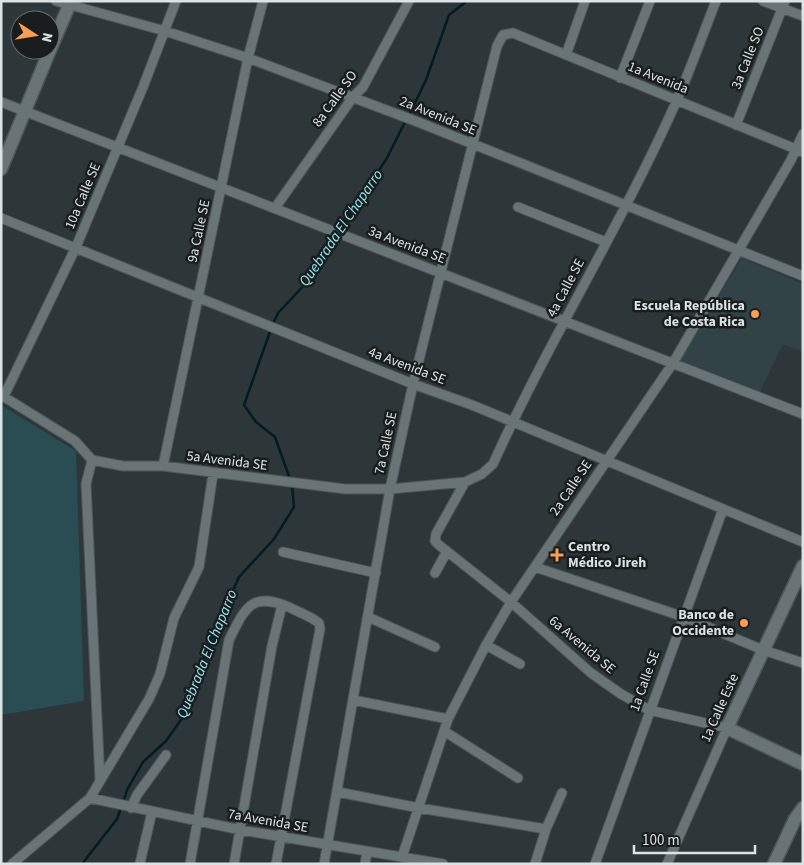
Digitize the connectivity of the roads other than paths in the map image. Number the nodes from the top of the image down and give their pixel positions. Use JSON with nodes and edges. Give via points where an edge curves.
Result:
{"nodes":[{"id":1,"x":56,"y":1,"type":"edge"},
{"id":2,"x":176,"y":1,"type":"edge"},
{"id":3,"x":263,"y":1,"type":"edge"},
{"id":4,"x":409,"y":1,"type":"edge"},
{"id":5,"x":585,"y":1,"type":"edge"},
{"id":6,"x":650,"y":1,"type":"edge"},
{"id":7,"x":716,"y":1,"type":"edge"},
{"id":8,"x":763,"y":1,"type":"edge"},
{"id":9,"x":71,"y":3,"type":"edge"},
{"id":10,"x":784,"y":5,"type":"edge"},
{"id":11,"x":803,"y":16,"type":"edge"},
{"id":12,"x":60,"y":28,"type":"edge"},
{"id":13,"x":165,"y":31,"type":"junction"},
{"id":14,"x":502,"y":34,"type":"joint"},
{"id":15,"x":566,"y":55,"type":"junction"},
{"id":16,"x":248,"y":58,"type":"junction"},
{"id":17,"x":46,"y":60,"type":"edge"},
{"id":18,"x":620,"y":78,"type":"junction"},
{"id":19,"x":353,"y":97,"type":"junction"},
{"id":20,"x":676,"y":101,"type":"junction"},
{"id":21,"x":1,"y":102,"type":"edge"},
{"id":22,"x":23,"y":111,"type":"junction"},
{"id":23,"x":736,"y":125,"type":"junction"},
{"id":24,"x":803,"y":134,"type":"edge"},
{"id":25,"x":472,"y":145,"type":"junction"},
{"id":26,"x":118,"y":148,"type":"junction"},
{"id":27,"x":800,"y":150,"type":"edge"},
{"id":28,"x":1,"y":169,"type":"edge"},
{"id":29,"x":222,"y":188,"type":"junction"},
{"id":30,"x":626,"y":205,"type":"junction"},
{"id":31,"x":275,"y":208,"type":"junction"},
{"id":32,"x":518,"y":208,"type":"dead end"},
{"id":33,"x":1,"y":218,"type":"edge"},
{"id":34,"x":606,"y":242,"type":"junction"},
{"id":35,"x":76,"y":247,"type":"junction"},
{"id":36,"x":739,"y":252,"type":"junction"},
{"id":37,"x":442,"y":273,"type":"junction"},
{"id":38,"x":803,"y":276,"type":"edge"},
{"id":39,"x":199,"y":296,"type":"junction"},
{"id":40,"x":564,"y":321,"type":"junction"},
{"id":41,"x":673,"y":363,"type":"junction"},
{"id":42,"x":413,"y":384,"type":"junction"},
{"id":43,"x":3,"y":396,"type":"edge"},
{"id":44,"x":803,"y":414,"type":"edge"},
{"id":45,"x":512,"y":423,"type":"junction"},
{"id":46,"x":92,"y":460,"type":"junction"},
{"id":47,"x":606,"y":461,"type":"junction"},
{"id":48,"x":163,"y":466,"type":"junction"},
{"id":49,"x":213,"y":474,"type":"junction"},
{"id":50,"x":467,"y":481,"type":"junction"},
{"id":51,"x":390,"y":489,"type":"junction"},
{"id":52,"x":723,"y":509,"type":"junction"},
{"id":53,"x":803,"y":542,"type":"edge"},
{"id":54,"x":438,"y":545,"type":"joint"},
{"id":55,"x":283,"y":552,"type":"dead end"},
{"id":56,"x":446,"y":553,"type":"junction"},
{"id":57,"x":803,"y":566,"type":"edge"},
{"id":58,"x":535,"y":567,"type":"junction"},
{"id":59,"x":435,"y":572,"type":"dead end"},
{"id":60,"x":376,"y":573,"type":"junction"},
{"id":61,"x":511,"y":602,"type":"junction"},
{"id":62,"x":282,"y":604,"type":"junction"},
{"id":63,"x":684,"y":617,"type":"junction"},
{"id":64,"x":368,"y":618,"type":"junction"},
{"id":65,"x":486,"y":644,"type":"junction"},
{"id":66,"x":435,"y":648,"type":"dead end"},
{"id":67,"x":763,"y":650,"type":"junction"},
{"id":68,"x":803,"y":663,"type":"edge"},
{"id":69,"x":520,"y":664,"type":"dead end"},
{"id":70,"x":354,"y":700,"type":"junction"},
{"id":71,"x":649,"y":710,"type":"junction"},
{"id":72,"x":448,"y":719,"type":"junction"},
{"id":73,"x":727,"y":728,"type":"junction"},
{"id":74,"x":444,"y":731,"type":"junction"},
{"id":75,"x":166,"y":754,"type":"dead end"},
{"id":76,"x":803,"y":764,"type":"edge"},
{"id":77,"x":518,"y":778,"type":"dead end"},
{"id":78,"x":100,"y":781,"type":"junction"},
{"id":79,"x":338,"y":792,"type":"junction"},
{"id":80,"x":562,"y":793,"type":"dead end"},
{"id":81,"x":90,"y":798,"type":"junction"},
{"id":82,"x":129,"y":808,"type":"junction"},
{"id":83,"x":419,"y":808,"type":"junction"},
{"id":84,"x":803,"y":808,"type":"edge"},
{"id":85,"x":152,"y":812,"type":"junction"},
{"id":86,"x":803,"y":814,"type":"edge"},
{"id":87,"x":197,"y":822,"type":"junction"},
{"id":88,"x":546,"y":829,"type":"junction"},
{"id":89,"x":240,"y":830,"type":"junction"},
{"id":90,"x":282,"y":837,"type":"junction"},
{"id":91,"x":328,"y":846,"type":"junction"},
{"id":92,"x":367,"y":852,"type":"junction"},
{"id":93,"x":402,"y":857,"type":"junction"},
{"id":94,"x":140,"y":863,"type":"edge"},
{"id":95,"x":12,"y":864,"type":"edge"},
{"id":96,"x":190,"y":864,"type":"edge"},
{"id":97,"x":234,"y":864,"type":"edge"},
{"id":98,"x":276,"y":864,"type":"edge"},
{"id":99,"x":324,"y":864,"type":"edge"},
{"id":100,"x":365,"y":864,"type":"edge"},
{"id":101,"x":443,"y":864,"type":"edge"},
{"id":102,"x":536,"y":864,"type":"edge"},
{"id":103,"x":595,"y":864,"type":"edge"},
{"id":104,"x":667,"y":864,"type":"edge"},
{"id":105,"x":774,"y":864,"type":"edge"},
{"id":106,"x":782,"y":864,"type":"edge"}],
"edges":[{"from":1,"to":9,"type":"street","name":"2a Avenida SE"},
{"from":2,"to":13,"type":"street","name":"10a Calle SE"},
{"from":3,"to":16,"type":"street","name":"9a Calle SE"},
{"from":4,"to":19,"type":"street","name":"8a Calle SO","via":[[374,69]]},
{"from":5,"to":15,"type":"street"},
{"from":6,"to":18,"type":"street"},
{"from":7,"to":20,"type":"street","name":"4a Calle SE"},
{"from":8,"to":10,"type":"street"},
{"from":9,"to":12,"type":"main road"},
{"from":9,"to":13,"type":"street","name":"2a Avenida SE"},
{"from":10,"to":11,"type":"street"},
{"from":10,"to":23,"type":"street","name":"3a Calle SO"},
{"from":13,"to":16,"type":"street","name":"2a Avenida SE"},
{"from":13,"to":26,"type":"street","name":"10a Calle SE"},
{"from":14,"to":15,"type":"street","name":"1a Avenida","via":[[513,34]]},
{"from":14,"to":25,"type":"street","name":"7a Calle SE"},
{"from":15,"to":18,"type":"street","name":"1a Avenida"},
{"from":16,"to":19,"type":"street","name":"2a Avenida SE"},
{"from":16,"to":29,"type":"street","name":"9a Calle SE"},
{"from":17,"to":22,"type":"main road"},
{"from":18,"to":20,"type":"street","name":"1a Avenida"},
{"from":19,"to":25,"type":"street","name":"2a Avenida SE"},
{"from":19,"to":31,"type":"street","name":"8a Calle SO"},
{"from":20,"to":23,"type":"street","name":"1a Avenida"},
{"from":20,"to":30,"type":"street","name":"4a Calle SE"},
{"from":21,"to":22,"type":"street","name":"3a Avenida SE"},
{"from":22,"to":26,"type":"street","name":"3a Avenida SE"},
{"from":22,"to":28,"type":"main road"},
{"from":23,"to":27,"type":"street","name":"1a Avenida"},
{"from":24,"to":27,"type":"street","name":"2a Calle SE"},
{"from":25,"to":30,"type":"street","name":"2a Avenida SE"},
{"from":25,"to":37,"type":"street","name":"7a Calle SE"},
{"from":26,"to":29,"type":"street","name":"3a Avenida SE"},
{"from":26,"to":35,"type":"street","name":"10a Calle SE"},
{"from":27,"to":36,"type":"street","name":"2a Calle SE"},
{"from":29,"to":31,"type":"street","name":"3a Avenida SE"},
{"from":29,"to":39,"type":"street","name":"9a Calle SE"},
{"from":30,"to":34,"type":"street","name":"4a Calle SE"},
{"from":30,"to":36,"type":"street","name":"2a Avenida SE"},
{"from":31,"to":37,"type":"street","name":"3a Avenida SE"},
{"from":32,"to":34,"type":"street"},
{"from":33,"to":35,"type":"street","name":"4a Avenida SE"},
{"from":34,"to":40,"type":"street","name":"4a Calle SE"},
{"from":35,"to":39,"type":"street","name":"4a Avenida SE"},
{"from":35,"to":43,"type":"street","name":"10a Calle SE"},
{"from":36,"to":38,"type":"street","name":"2a Avenida SE"},
{"from":36,"to":41,"type":"street","name":"2a Calle SE"},
{"from":37,"to":40,"type":"street","name":"3a Avenida SE"},
{"from":37,"to":42,"type":"street","name":"7a Calle SE"},
{"from":39,"to":42,"type":"street","name":"4a Avenida SE"},
{"from":39,"to":48,"type":"street","name":"9a Calle SE"},
{"from":40,"to":41,"type":"street","name":"3a Avenida SE"},
{"from":40,"to":45,"type":"street","name":"4a Calle SE"},
{"from":41,"to":44,"type":"street","name":"3a Avenida SE"},
{"from":41,"to":47,"type":"street","name":"2a Calle SE"},
{"from":42,"to":45,"type":"street","name":"4a Avenida SE"},
{"from":42,"to":51,"type":"street","name":"7a Calle SE"},
{"from":43,"to":46,"type":"street","via":[[75,441]]},
{"from":45,"to":47,"type":"street","name":"4a Avenida SE"},
{"from":45,"to":50,"type":"street","name":"4a Calle SE","via":[[493,464]]},
{"from":46,"to":48,"type":"street","name":"5a Avenida SE","via":[[123,466]]},
{"from":46,"to":78,"type":"street","via":[[86,484]]},
{"from":47,"to":52,"type":"street","name":"4a Avenida SE"},
{"from":47,"to":58,"type":"street","name":"2a Calle SE"},
{"from":48,"to":49,"type":"street","name":"5a Avenida SE"},
{"from":49,"to":51,"type":"street","name":"5a Avenida SE","via":[[345,489]]},
{"from":49,"to":78,"type":"street","via":[[199,567],[174,618],[160,674],[149,699]]},
{"from":50,"to":51,"type":"street","name":"5a Avenida SE"},
{"from":50,"to":54,"type":"street","name":"4a Calle SE","via":[[436,534]]},
{"from":51,"to":60,"type":"street","name":"7a Calle SE"},
{"from":52,"to":53,"type":"street","name":"4a Avenida SE"},
{"from":52,"to":63,"type":"street","name":"1a Calle SE"},
{"from":54,"to":56,"type":"street","name":"6a Avenida SE"},
{"from":55,"to":60,"type":"street"},
{"from":56,"to":59,"type":"street"},
{"from":56,"to":61,"type":"street","name":"6a Avenida SE"},
{"from":57,"to":67,"type":"main road","name":"1a Calle Este"},
{"from":58,"to":61,"type":"street","name":"2a Calle SE"},
{"from":58,"to":63,"type":"street"},
{"from":60,"to":64,"type":"street","name":"7a Calle SE"},
{"from":61,"to":65,"type":"street","name":"2a Calle SE"},
{"from":61,"to":71,"type":"street","name":"6a Avenida SE","via":[[591,673]]},
{"from":62,"to":87,"type":"street","via":[[263,599],[254,603],[229,640]]},
{"from":62,"to":89,"type":"street"},
{"from":62,"to":90,"type":"street","via":[[313,618],[320,629]]},
{"from":63,"to":67,"type":"street"},
{"from":63,"to":71,"type":"street","name":"1a Calle SE"},
{"from":64,"to":66,"type":"street"},
{"from":64,"to":70,"type":"street","name":"7a Calle SE"},
{"from":65,"to":69,"type":"street"},
{"from":65,"to":72,"type":"street","name":"2a Calle SE"},
{"from":67,"to":68,"type":"street"},
{"from":67,"to":73,"type":"main road","name":"1a Calle Este"},
{"from":70,"to":72,"type":"street"},
{"from":70,"to":79,"type":"street","name":"7a Calle SE"},
{"from":71,"to":73,"type":"street","name":"6a Avenida SE"},
{"from":71,"to":103,"type":"street","name":"1a Calle SE"},
{"from":72,"to":74,"type":"street","name":"2a Calle SE"},
{"from":73,"to":76,"type":"main road"},
{"from":73,"to":104,"type":"street","name":"1a Calle Este"},
{"from":74,"to":77,"type":"street"},
{"from":74,"to":83,"type":"street","name":"2a Calle SE"},
{"from":75,"to":82,"type":"street"},
{"from":78,"to":81,"type":"street"},
{"from":79,"to":83,"type":"street"},
{"from":79,"to":91,"type":"street","name":"7a Calle SE"},
{"from":80,"to":88,"type":"street"},
{"from":81,"to":82,"type":"street","name":"7a Avenida SE"},
{"from":81,"to":95,"type":"street"},
{"from":82,"to":85,"type":"street","name":"7a Avenida SE"},
{"from":83,"to":88,"type":"street"},
{"from":83,"to":93,"type":"street","name":"2a Calle SE"},
{"from":84,"to":105,"type":"main road"},
{"from":85,"to":87,"type":"street","name":"7a Avenida SE"},
{"from":85,"to":94,"type":"street"},
{"from":86,"to":106,"type":"main road"},
{"from":87,"to":89,"type":"street","name":"7a Avenida SE"},
{"from":87,"to":96,"type":"street"},
{"from":88,"to":102,"type":"street"},
{"from":89,"to":90,"type":"street","name":"7a Avenida SE"},
{"from":89,"to":97,"type":"street"},
{"from":90,"to":91,"type":"street","name":"7a Avenida SE"},
{"from":90,"to":98,"type":"street"},
{"from":91,"to":92,"type":"street","name":"7a Avenida SE"},
{"from":91,"to":99,"type":"street","name":"7a Calle SE"},
{"from":92,"to":93,"type":"street","name":"7a Avenida SE"},
{"from":92,"to":100,"type":"street"},
{"from":93,"to":101,"type":"street","name":"7a Avenida SE"}]}
